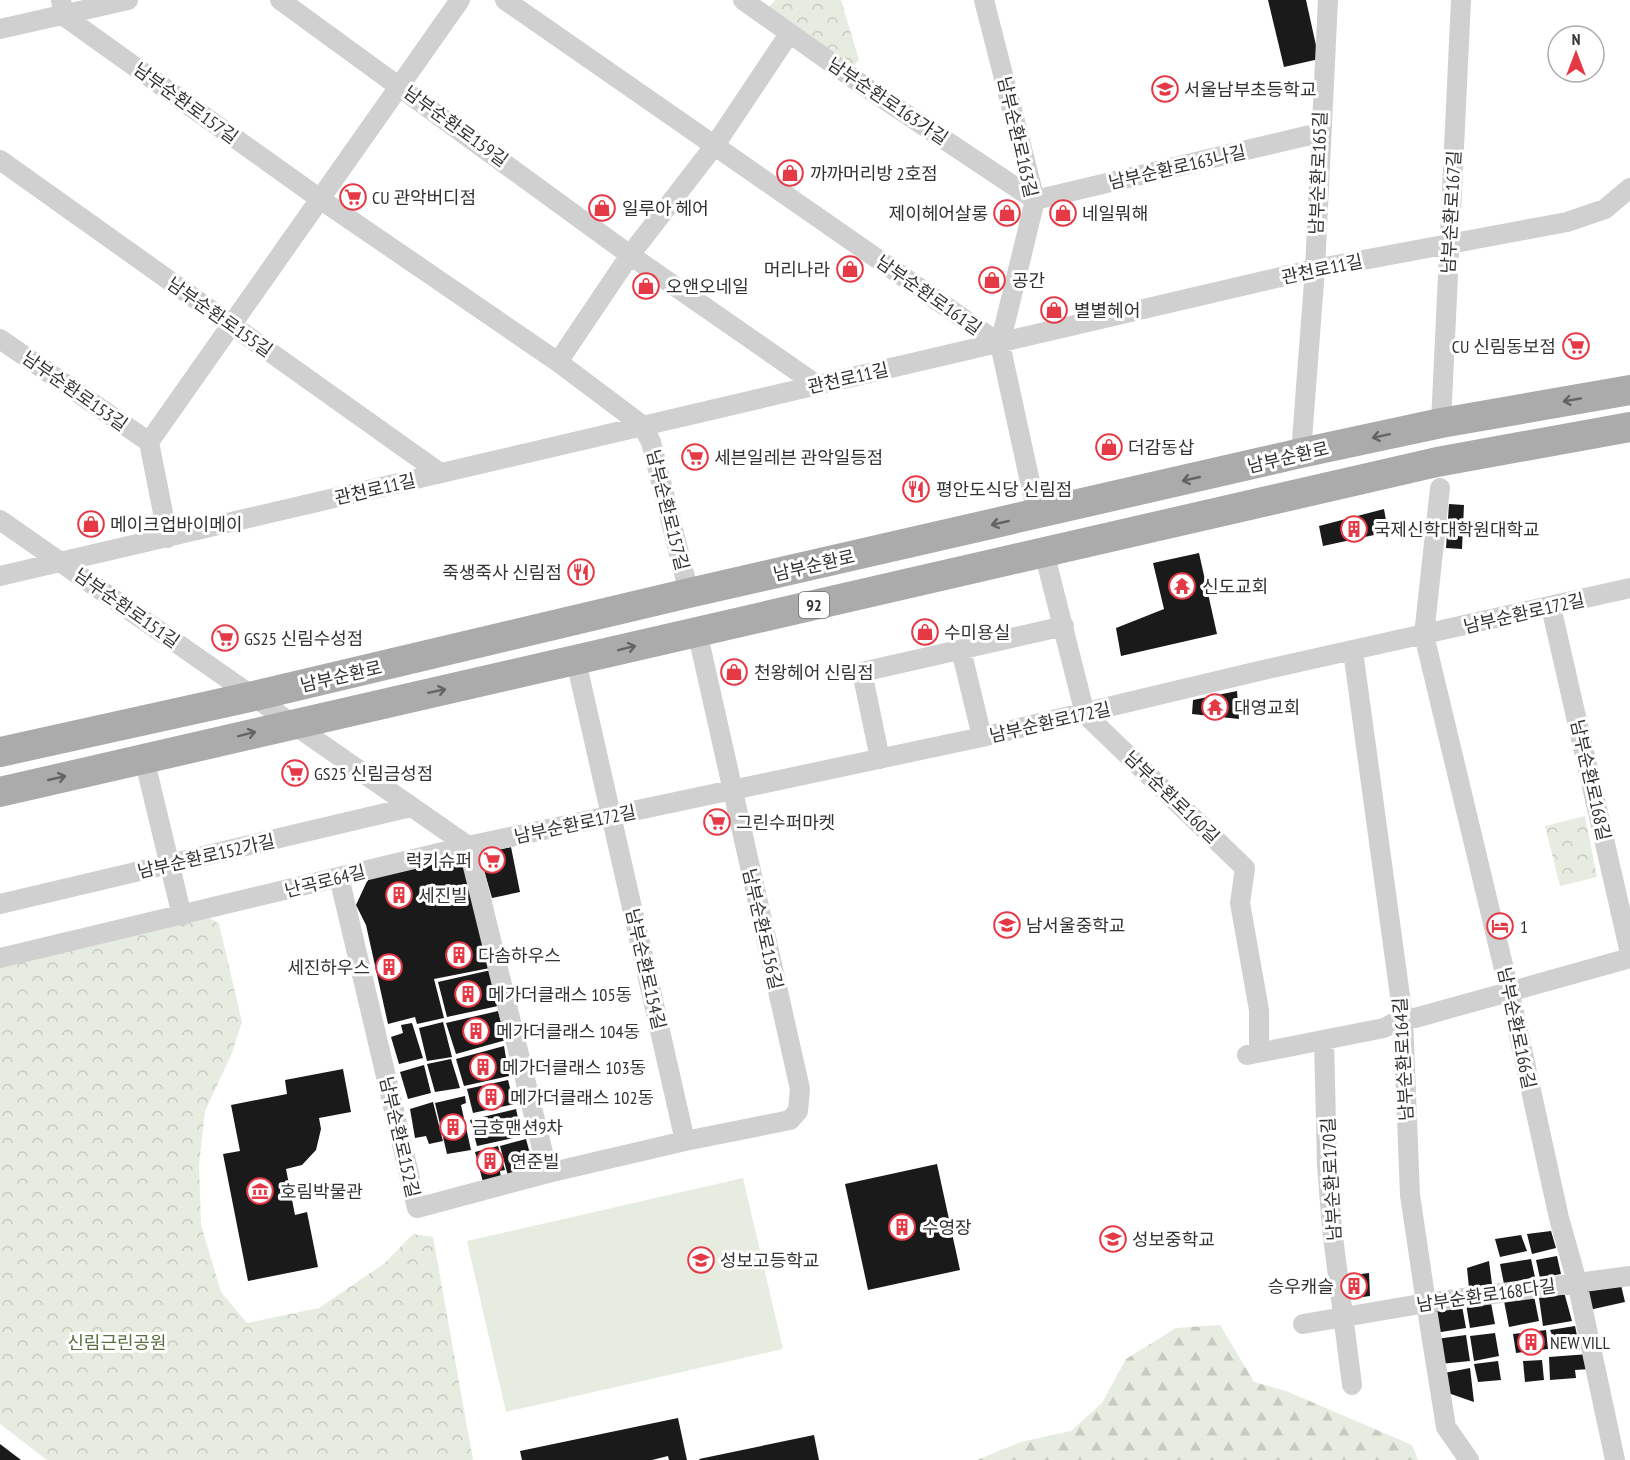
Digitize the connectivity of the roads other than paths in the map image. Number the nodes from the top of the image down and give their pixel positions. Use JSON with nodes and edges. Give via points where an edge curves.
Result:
{"nodes":[{"id":1,"x":128,"y":0,"type":"edge"},
{"id":2,"x":280,"y":0,"type":"edge"},
{"id":3,"x":460,"y":0,"type":"edge"},
{"id":4,"x":505,"y":0,"type":"edge"},
{"id":5,"x":743,"y":0,"type":"edge"},
{"id":6,"x":984,"y":0,"type":"edge"},
{"id":7,"x":1328,"y":0,"type":"edge"},
{"id":8,"x":1461,"y":0,"type":"edge"},
{"id":9,"x":63,"y":8,"type":"edge"},
{"id":10,"x":0,"y":29,"type":"edge"},
{"id":11,"x":789,"y":34,"type":"junction"},
{"id":12,"x":400,"y":85,"type":"junction"},
{"id":13,"x":1319,"y":133,"type":"junction"},
{"id":14,"x":715,"y":145,"type":"junction"},
{"id":15,"x":0,"y":160,"type":"edge"},
{"id":16,"x":1630,"y":188,"type":"edge"},
{"id":17,"x":320,"y":199,"type":"junction"},
{"id":18,"x":1035,"y":200,"type":"junction"},
{"id":19,"x":1449,"y":244,"type":"junction"},
{"id":20,"x":630,"y":255,"type":"junction"},
{"id":21,"x":1315,"y":269,"type":"junction"},
{"id":22,"x":231,"y":326,"type":"junction"},
{"id":23,"x":0,"y":339,"type":"edge"},
{"id":24,"x":1000,"y":344,"type":"junction"},
{"id":25,"x":558,"y":362,"type":"junction"},
{"id":26,"x":817,"y":385,"type":"junction"},
{"id":27,"x":1630,"y":390,"type":"edge"},
{"id":28,"x":1441,"y":423,"type":"junction"},
{"id":29,"x":642,"y":425,"type":"junction"},
{"id":30,"x":1630,"y":427,"type":"edge"},
{"id":31,"x":149,"y":442,"type":"junction"},
{"id":32,"x":1301,"y":453,"type":"junction"},
{"id":33,"x":440,"y":473,"type":"junction"},
{"id":34,"x":1440,"y":488,"type":"dead end"},
{"id":35,"x":1037,"y":514,"type":"junction"},
{"id":36,"x":0,"y":520,"type":"edge"},
{"id":37,"x":168,"y":538,"type":"junction"},
{"id":38,"x":1044,"y":552,"type":"junction"},
{"id":39,"x":62,"y":562,"type":"junction"},
{"id":40,"x":0,"y":576,"type":"edge"},
{"id":41,"x":1630,"y":588,"type":"edge"},
{"id":42,"x":689,"y":593,"type":"junction"},
{"id":43,"x":1551,"y":607,"type":"junction"},
{"id":44,"x":1064,"y":626,"type":"junction"},
{"id":45,"x":697,"y":632,"type":"junction"},
{"id":46,"x":1424,"y":635,"type":"junction"},
{"id":47,"x":961,"y":650,"type":"junction"},
{"id":48,"x":1353,"y":651,"type":"junction"},
{"id":49,"x":576,"y":661,"type":"junction"},
{"id":50,"x":254,"y":696,"type":"junction"},
{"id":51,"x":1085,"y":714,"type":"junction"},
{"id":52,"x":291,"y":723,"type":"junction"},
{"id":53,"x":982,"y":737,"type":"junction"},
{"id":54,"x":0,"y":752,"type":"edge"},
{"id":55,"x":144,"y":758,"type":"junction"},
{"id":56,"x":880,"y":759,"type":"junction"},
{"id":57,"x":731,"y":791,"type":"junction"},
{"id":58,"x":0,"y":792,"type":"edge"},
{"id":59,"x":411,"y":807,"type":"junction"},
{"id":60,"x":611,"y":816,"type":"junction"},
{"id":61,"x":468,"y":846,"type":"junction"},
{"id":62,"x":170,"y":865,"type":"junction"},
{"id":63,"x":339,"y":877,"type":"junction"},
{"id":64,"x":0,"y":904,"type":"edge"},
{"id":65,"x":182,"y":916,"type":"junction"},
{"id":66,"x":1630,"y":953,"type":"edge"},
{"id":67,"x":0,"y":958,"type":"edge"},
{"id":68,"x":1630,"y":958,"type":"edge"},
{"id":69,"x":1509,"y":990,"type":"junction"},
{"id":70,"x":1403,"y":1018,"type":"junction"},
{"id":71,"x":1324,"y":1040,"type":"junction"},
{"id":72,"x":685,"y":1141,"type":"junction"},
{"id":73,"x":548,"y":1173,"type":"junction"},
{"id":74,"x":1630,"y":1276,"type":"edge"},
{"id":75,"x":1577,"y":1282,"type":"junction"},
{"id":76,"x":1426,"y":1303,"type":"junction"},
{"id":77,"x":1342,"y":1317,"type":"junction"},
{"id":78,"x":1303,"y":1324,"type":"dead end"},
{"id":79,"x":1352,"y":1385,"type":"dead end"},
{"id":80,"x":1469,"y":1460,"type":"edge"},
{"id":81,"x":1615,"y":1460,"type":"edge"}],
"edges":[{"from":1,"to":9,"type":"street"},
{"from":2,"to":12,"type":"street","name":"남부순환로159길"},
{"from":3,"to":12,"type":"street"},
{"from":4,"to":14,"type":"street","name":"남부순환로161길"},
{"from":5,"to":11,"type":"street","name":"남부순환로163가길"},
{"from":6,"to":18,"type":"street","name":"남부순환로163길"},
{"from":7,"to":13,"type":"street","name":"남부순환로165길"},
{"from":8,"to":19,"type":"street","name":"남부순환로167길"},
{"from":9,"to":10,"type":"street"},
{"from":9,"to":17,"type":"street","name":"남부순환로157길"},
{"from":11,"to":14,"type":"street"},
{"from":11,"to":18,"type":"street","name":"남부순환로163가길"},
{"from":12,"to":17,"type":"street"},
{"from":12,"to":20,"type":"street","name":"남부순환로159길"},
{"from":13,"to":18,"type":"street","name":"남부순환로163나길"},
{"from":13,"to":21,"type":"street","name":"남부순환로165길"},
{"from":14,"to":20,"type":"street"},
{"from":14,"to":24,"type":"street","name":"남부순환로161길"},
{"from":15,"to":22,"type":"street","name":"남부순환로155길"},
{"from":16,"to":19,"type":"street","name":"관천로11길","via":[[1605,209],[1567,222]]},
{"from":17,"to":22,"type":"street"},
{"from":17,"to":25,"type":"street","name":"남부순환로157길"},
{"from":18,"to":24,"type":"street","name":"남부순환로163길"},
{"from":19,"to":21,"type":"street","name":"관천로11길"},
{"from":19,"to":28,"type":"street","name":"남부순환로167길"},
{"from":20,"to":25,"type":"street"},
{"from":20,"to":26,"type":"street","name":"남부순환로159길"},
{"from":21,"to":24,"type":"street","name":"관천로11길"},
{"from":21,"to":32,"type":"street","name":"남부순환로165길"},
{"from":22,"to":31,"type":"street"},
{"from":22,"to":33,"type":"street","name":"남부순환로155길"},
{"from":23,"to":31,"type":"street","name":"남부순환로153길"},
{"from":24,"to":26,"type":"street","name":"관천로11길"},
{"from":24,"to":35,"type":"street","name":"남부순환로161길"},
{"from":25,"to":29,"type":"street","name":"남부순환로157길"},
{"from":26,"to":29,"type":"street","name":"관천로11길"},
{"from":27,"to":28,"type":"main road","name":"남부순환로","number":"92","one_way":true},
{"from":28,"to":32,"type":"main road","name":"남부순환로","number":"92","one_way":true},
{"from":29,"to":33,"type":"street","name":"관천로11길"},
{"from":29,"to":42,"type":"street","name":"남부순환로157길","via":[[651,442]]},
{"from":30,"to":38,"type":"main road","name":"남부순환로","number":"92","via":[[1437,462]]},
{"from":31,"to":37,"type":"street"},
{"from":32,"to":35,"type":"main road","name":"남부순환로","number":"92","one_way":true},
{"from":33,"to":37,"type":"street","name":"관천로11길"},
{"from":34,"to":46,"type":"street","name":"남부순환로166길"},
{"from":35,"to":42,"type":"main road","name":"남부순환로","number":"92","one_way":true},
{"from":36,"to":39,"type":"street","name":"남부순환로151길"},
{"from":37,"to":39,"type":"street","name":"관천로11길"},
{"from":38,"to":44,"type":"street"},
{"from":38,"to":45,"type":"main road","name":"남부순환로","number":"92"},
{"from":39,"to":40,"type":"street","name":"관천로11길"},
{"from":39,"to":50,"type":"street","name":"남부순환로151길"},
{"from":41,"to":43,"type":"street","name":"남부순환로172길"},
{"from":42,"to":50,"type":"main road","name":"남부순환로","number":"92"},
{"from":43,"to":46,"type":"street","name":"남부순환로172길"},
{"from":43,"to":66,"type":"street","name":"남부순환로168길"},
{"from":44,"to":47,"type":"street"},
{"from":44,"to":51,"type":"street"},
{"from":49,"to":45,"type":"main road","name":"남부순환로","number":"92","one_way":true},
{"from":45,"to":57,"type":"street","name":"남부순환로156길"},
{"from":46,"to":48,"type":"street","name":"남부순환로172길"},
{"from":46,"to":69,"type":"street","name":"남부순환로166길"},
{"from":47,"to":53,"type":"street"},
{"from":47,"to":56,"type":"street","via":[[862,672]]},
{"from":48,"to":51,"type":"street","name":"남부순환로172길"},
{"from":48,"to":70,"type":"street","name":"남부순환로164길"},
{"from":52,"to":49,"type":"main road","name":"남부순환로","number":"92","one_way":true},
{"from":49,"to":60,"type":"street","name":"남부순환로154길"},
{"from":50,"to":52,"type":"street"},
{"from":50,"to":54,"type":"main road","name":"남부순환로","number":"92"},
{"from":51,"to":53,"type":"street","name":"남부순환로172길"},
{"from":51,"to":71,"type":"street","name":"남부순환로160길","via":[[1245,868],[1240,903],[1259,1010],[1253,1054]]},
{"from":55,"to":52,"type":"main road","name":"남부순환로","number":"92","one_way":true},
{"from":52,"to":59,"type":"street"},
{"from":53,"to":56,"type":"street","name":"남부순환로172길"},
{"from":58,"to":55,"type":"main road","name":"남부순환로","number":"92","one_way":true},
{"from":55,"to":62,"type":"street"},
{"from":56,"to":57,"type":"street","name":"남부순환로172길"},
{"from":57,"to":60,"type":"street","name":"남부순환로172길"},
{"from":57,"to":72,"type":"street","name":"남부순환로156길","via":[[800,1089],[798,1111],[790,1120]]},
{"from":59,"to":61,"type":"street"},
{"from":59,"to":62,"type":"street","name":"남부순환로152가길"},
{"from":60,"to":61,"type":"street","name":"남부순환로172길"},
{"from":60,"to":72,"type":"street","name":"남부순환로154길"},
{"from":61,"to":63,"type":"street","name":"난곡로64길"},
{"from":61,"to":73,"type":"street"},
{"from":62,"to":64,"type":"street","name":"남부순환로152가길"},
{"from":62,"to":65,"type":"street"},
{"from":63,"to":65,"type":"street","name":"난곡로64길"},
{"from":63,"to":73,"type":"street","name":"남부순환로152길","via":[[417,1208]]},
{"from":65,"to":67,"type":"street","name":"난곡로64길"},
{"from":68,"to":69,"type":"street"},
{"from":69,"to":70,"type":"street","via":[[1415,1018]]},
{"from":69,"to":75,"type":"street","name":"남부순환로166길","via":[[1558,1218]]},
{"from":70,"to":71,"type":"street","via":[[1384,1028]]},
{"from":70,"to":76,"type":"street","name":"남부순환로164길","via":[[1410,1195]]},
{"from":71,"to":77,"type":"street","name":"남부순환로170길","via":[[1328,1164]]},
{"from":72,"to":73,"type":"street"},
{"from":74,"to":75,"type":"street","name":"남부순환로168다길"},
{"from":75,"to":76,"type":"street","name":"남부순환로168다길"},
{"from":75,"to":81,"type":"street","name":"남부순환로166길"},
{"from":76,"to":77,"type":"street","name":"남부순환로168다길"},
{"from":76,"to":80,"type":"street","name":"남부순환로164길","via":[[1446,1427]]},
{"from":77,"to":78,"type":"street","name":"남부순환로168다길"},
{"from":77,"to":79,"type":"street"}]}
